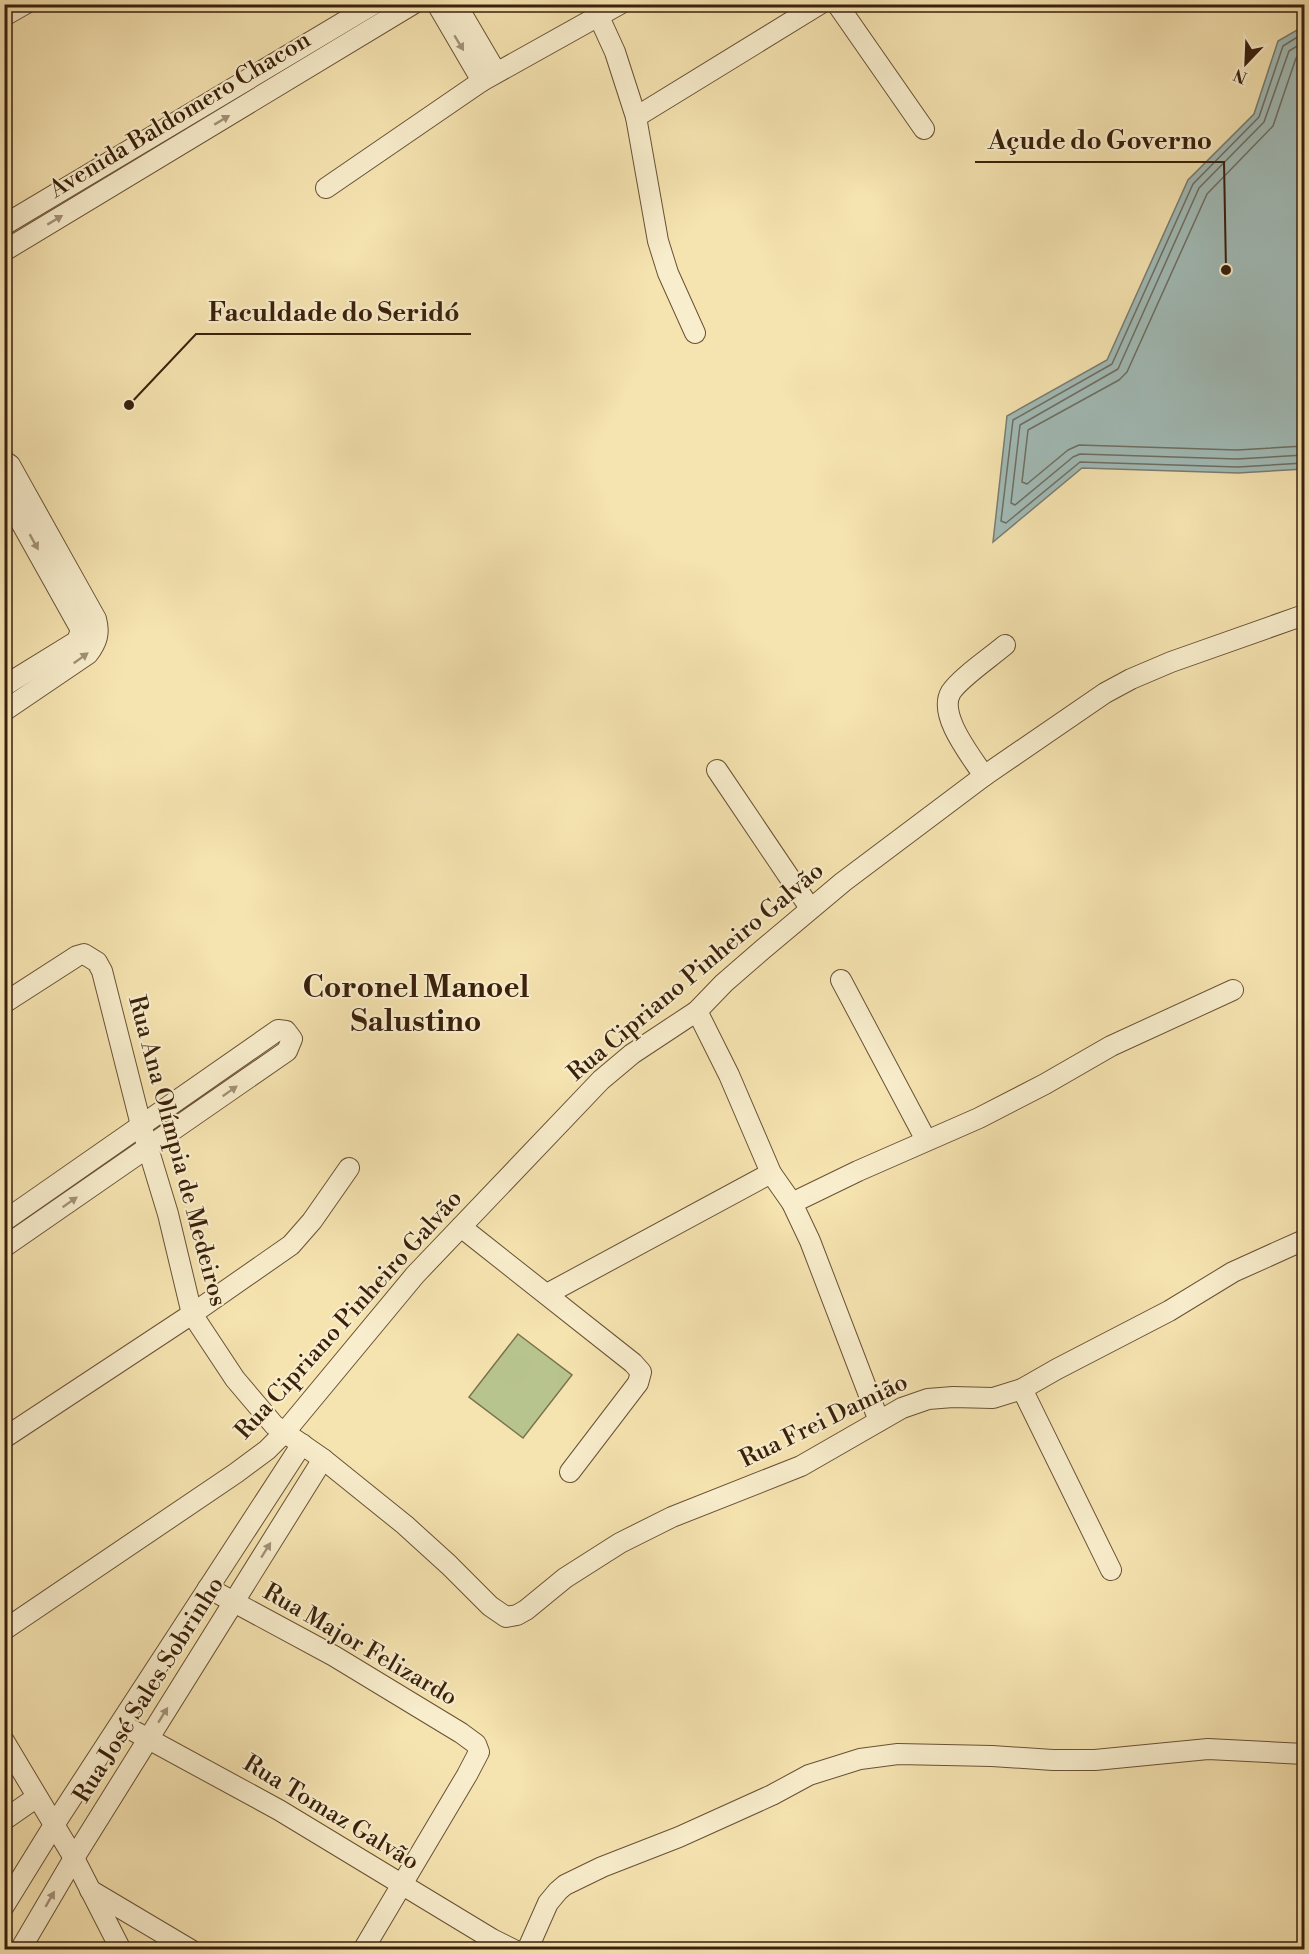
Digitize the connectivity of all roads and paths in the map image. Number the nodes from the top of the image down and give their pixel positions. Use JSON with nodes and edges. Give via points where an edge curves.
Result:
{"nodes":[{"id":1,"x":25,"y":4,"type":"edge"},
{"id":2,"x":374,"y":4,"type":"edge"},
{"id":3,"x":413,"y":4,"type":"edge"},
{"id":4,"x":437,"y":4,"type":"edge"},
{"id":5,"x":456,"y":4,"type":"edge"},
{"id":6,"x":620,"y":4,"type":"edge"},
{"id":7,"x":820,"y":4,"type":"edge"},
{"id":8,"x":837,"y":4,"type":"edge"},
{"id":9,"x":4,"y":16,"type":"edge"},
{"id":10,"x":599,"y":17,"type":"junction"},
{"id":11,"x":489,"y":76,"type":"junction"},
{"id":12,"x":636,"y":117,"type":"junction"},
{"id":13,"x":924,"y":129,"type":"dead end"},
{"id":14,"x":326,"y":188,"type":"dead end"},
{"id":15,"x":4,"y":225,"type":"edge"},
{"id":16,"x":4,"y":251,"type":"edge"},
{"id":17,"x":695,"y":333,"type":"dead end"},
{"id":18,"x":6,"y":464,"type":"edge"},
{"id":19,"x":10,"y":494,"type":"edge"},
{"id":20,"x":1305,"y":615,"type":"edge"},
{"id":21,"x":1005,"y":645,"type":"dead end"},
{"id":22,"x":19,"y":684,"type":"edge"},
{"id":23,"x":4,"y":711,"type":"edge"},
{"id":24,"x":717,"y":770,"type":"dead end"},
{"id":25,"x":984,"y":776,"type":"junction"},
{"id":26,"x":810,"y":908,"type":"junction"},
{"id":27,"x":841,"y":980,"type":"dead end"},
{"id":28,"x":1233,"y":990,"type":"dead end"},
{"id":29,"x":4,"y":1003,"type":"edge"},
{"id":30,"x":697,"y":1011,"type":"junction"},
{"id":31,"x":141,"y":1125,"type":"junction"},
{"id":32,"x":926,"y":1140,"type":"junction"},
{"id":33,"x":148,"y":1148,"type":"junction"},
{"id":34,"x":349,"y":1168,"type":"dead end"},
{"id":35,"x":771,"y":1173,"type":"junction"},
{"id":36,"x":36,"y":1200,"type":"junction"},
{"id":37,"x":792,"y":1203,"type":"junction"},
{"id":38,"x":47,"y":1218,"type":"junction"},
{"id":39,"x":4,"y":1221,"type":"edge"},
{"id":40,"x":461,"y":1227,"type":"junction"},
{"id":41,"x":1305,"y":1240,"type":"edge"},
{"id":42,"x":4,"y":1247,"type":"edge"},
{"id":43,"x":547,"y":1294,"type":"junction"},
{"id":44,"x":192,"y":1314,"type":"junction"},
{"id":45,"x":1022,"y":1389,"type":"junction"},
{"id":46,"x":879,"y":1421,"type":"junction"},
{"id":47,"x":284,"y":1432,"type":"junction"},
{"id":48,"x":4,"y":1438,"type":"edge"},
{"id":49,"x":303,"y":1444,"type":"junction"},
{"id":50,"x":323,"y":1459,"type":"junction"},
{"id":51,"x":570,"y":1472,"type":"dead end"},
{"id":52,"x":1111,"y":1570,"type":"dead end"},
{"id":53,"x":208,"y":1588,"type":"junction"},
{"id":54,"x":233,"y":1602,"type":"junction"},
{"id":55,"x":506,"y":1617,"type":"joint"},
{"id":56,"x":4,"y":1630,"type":"edge"},
{"id":57,"x":121,"y":1724,"type":"junction"},
{"id":58,"x":149,"y":1739,"type":"junction"},
{"id":59,"x":4,"y":1741,"type":"edge"},
{"id":60,"x":1305,"y":1754,"type":"edge"},
{"id":61,"x":37,"y":1797,"type":"junction"},
{"id":62,"x":4,"y":1820,"type":"edge"},
{"id":63,"x":54,"y":1825,"type":"junction"},
{"id":64,"x":74,"y":1858,"type":"junction"},
{"id":65,"x":402,"y":1884,"type":"junction"},
{"id":66,"x":90,"y":1889,"type":"junction"},
{"id":67,"x":4,"y":1906,"type":"edge"},
{"id":68,"x":20,"y":1950,"type":"edge"},
{"id":69,"x":121,"y":1950,"type":"edge"},
{"id":70,"x":191,"y":1950,"type":"edge"},
{"id":71,"x":363,"y":1950,"type":"edge"},
{"id":72,"x":514,"y":1950,"type":"edge"},
{"id":73,"x":525,"y":1950,"type":"edge"}],
"edges":[{"from":1,"to":9,"type":"street"},
{"from":2,"to":15,"type":"street","name":"Avenida Baldomero Chacon"},
{"from":16,"to":3,"type":"street","name":"Avenida Baldomero Chacon","one_way":true},
{"from":4,"to":11,"type":"street","one_way":true},
{"from":5,"to":11,"type":"street"},
{"from":6,"to":10,"type":"street"},
{"from":7,"to":12,"type":"street"},
{"from":8,"to":13,"type":"street"},
{"from":10,"to":11,"type":"street"},
{"from":10,"to":12,"type":"street"},
{"from":11,"to":14,"type":"street"},
{"from":12,"to":17,"type":"street","via":[[658,241]]},
{"from":18,"to":19,"type":"street"},
{"from":19,"to":22,"type":"street","via":[[81,630],[76,641]]},
{"from":20,"to":25,"type":"street","name":"Rua Cipriano Pinheiro Galvão","via":[[1131,679]]},
{"from":21,"to":25,"type":"street","via":[[952,691],[946,704],[949,717]]},
{"from":22,"to":23,"type":"street"},
{"from":24,"to":26,"type":"street"},
{"from":25,"to":26,"type":"street","name":"Rua Cipriano Pinheiro Galvão"},
{"from":26,"to":30,"type":"street","name":"Rua Cipriano Pinheiro Galvão"},
{"from":27,"to":32,"type":"street"},
{"from":28,"to":32,"type":"street","via":[[1111,1046],[979,1118]]},
{"from":29,"to":31,"type":"street","name":"Rua Ana Olímpia de Medeiros","via":[[77,956],[84,954],[97,962]]},
{"from":30,"to":35,"type":"street"},
{"from":30,"to":40,"type":"street","name":"Rua Cipriano Pinheiro Galvão","via":[[632,1054],[601,1080]]},
{"from":31,"to":33,"type":"street","name":"Rua Ana Olímpia de Medeiros"},
{"from":33,"to":31,"type":"street","one_way":true,"via":[[287,1051],[292,1039],[286,1031],[278,1029]]},
{"from":31,"to":36,"type":"street"},
{"from":32,"to":37,"type":"street"},
{"from":38,"to":33,"type":"street","one_way":true},
{"from":33,"to":44,"type":"street","name":"Rua Ana Olímpia de Medeiros"},
{"from":34,"to":44,"type":"street","via":[[291,1245]]},
{"from":35,"to":37,"type":"street"},
{"from":35,"to":43,"type":"street"},
{"from":36,"to":38,"type":"street"},
{"from":36,"to":39,"type":"street"},
{"from":37,"to":46,"type":"street"},
{"from":38,"to":42,"type":"street"},
{"from":40,"to":43,"type":"street"},
{"from":40,"to":47,"type":"street","name":"Rua Cipriano Pinheiro Galvão","via":[[415,1275]]},
{"from":41,"to":45,"type":"street","name":"Rua Frei Damião","via":[[1233,1272],[1169,1311]]},
{"from":43,"to":51,"type":"street","via":[[640,1372],[638,1383]]},
{"from":44,"to":47,"type":"street","name":"Rua Ana Olímpia de Medeiros","via":[[235,1379]]},
{"from":44,"to":48,"type":"street"},
{"from":45,"to":46,"type":"street","name":"Rua Frei Damião","via":[[993,1398],[928,1399]]},
{"from":45,"to":52,"type":"street"},
{"from":46,"to":55,"type":"street","name":"Rua Frei Damião","via":[[801,1466],[672,1517],[620,1543],[565,1578],[517,1616]]},
{"from":47,"to":49,"type":"street","name":"Rua Ana Olímpia de Medeiros"},
{"from":47,"to":56,"type":"street","name":"Rua Cipriano Pinheiro Galvão","via":[[236,1473]]},
{"from":49,"to":50,"type":"street","name":"Rua Ana Olímpia de Medeiros"},
{"from":49,"to":53,"type":"street","name":"Rua José Sales Sobrinho"},
{"from":54,"to":50,"type":"street","name":"Rua José Sales Sobrinho","one_way":true},
{"from":50,"to":55,"type":"street","name":"Rua Ana Olímpia de Medeiros","via":[[405,1525]]},
{"from":53,"to":54,"type":"street","name":"Rua Major Felizardo"},
{"from":53,"to":57,"type":"street","name":"Rua José Sales Sobrinho"},
{"from":58,"to":54,"type":"street","name":"Rua José Sales Sobrinho","one_way":true},
{"from":54,"to":65,"type":"street","name":"Rua Major Felizardo","via":[[334,1656],[476,1744],[479,1752]]},
{"from":57,"to":58,"type":"street","name":"Rua Tomaz Galvão"},
{"from":57,"to":63,"type":"street","name":"Rua José Sales Sobrinho"},
{"from":58,"to":64,"type":"street","name":"Rua José Sales Sobrinho"},
{"from":58,"to":65,"type":"street","name":"Rua Tomaz Galvão","via":[[279,1809]]},
{"from":59,"to":61,"type":"street"},
{"from":60,"to":73,"type":"street","via":[[1208,1749],[1085,1760],[921,1754],[860,1759],[809,1775],[689,1833],[566,1884],[548,1903]]},
{"from":61,"to":62,"type":"street"},
{"from":61,"to":63,"type":"street"},
{"from":63,"to":64,"type":"street"},
{"from":63,"to":67,"type":"street","name":"Rua José Sales Sobrinho"},
{"from":64,"to":66,"type":"street"},
{"from":68,"to":64,"type":"street","name":"Rua José Sales Sobrinho","one_way":true},
{"from":65,"to":71,"type":"street"},
{"from":65,"to":72,"type":"street","name":"Rua Tomaz Galvão"},
{"from":66,"to":69,"type":"street"},
{"from":66,"to":70,"type":"street"}]}
